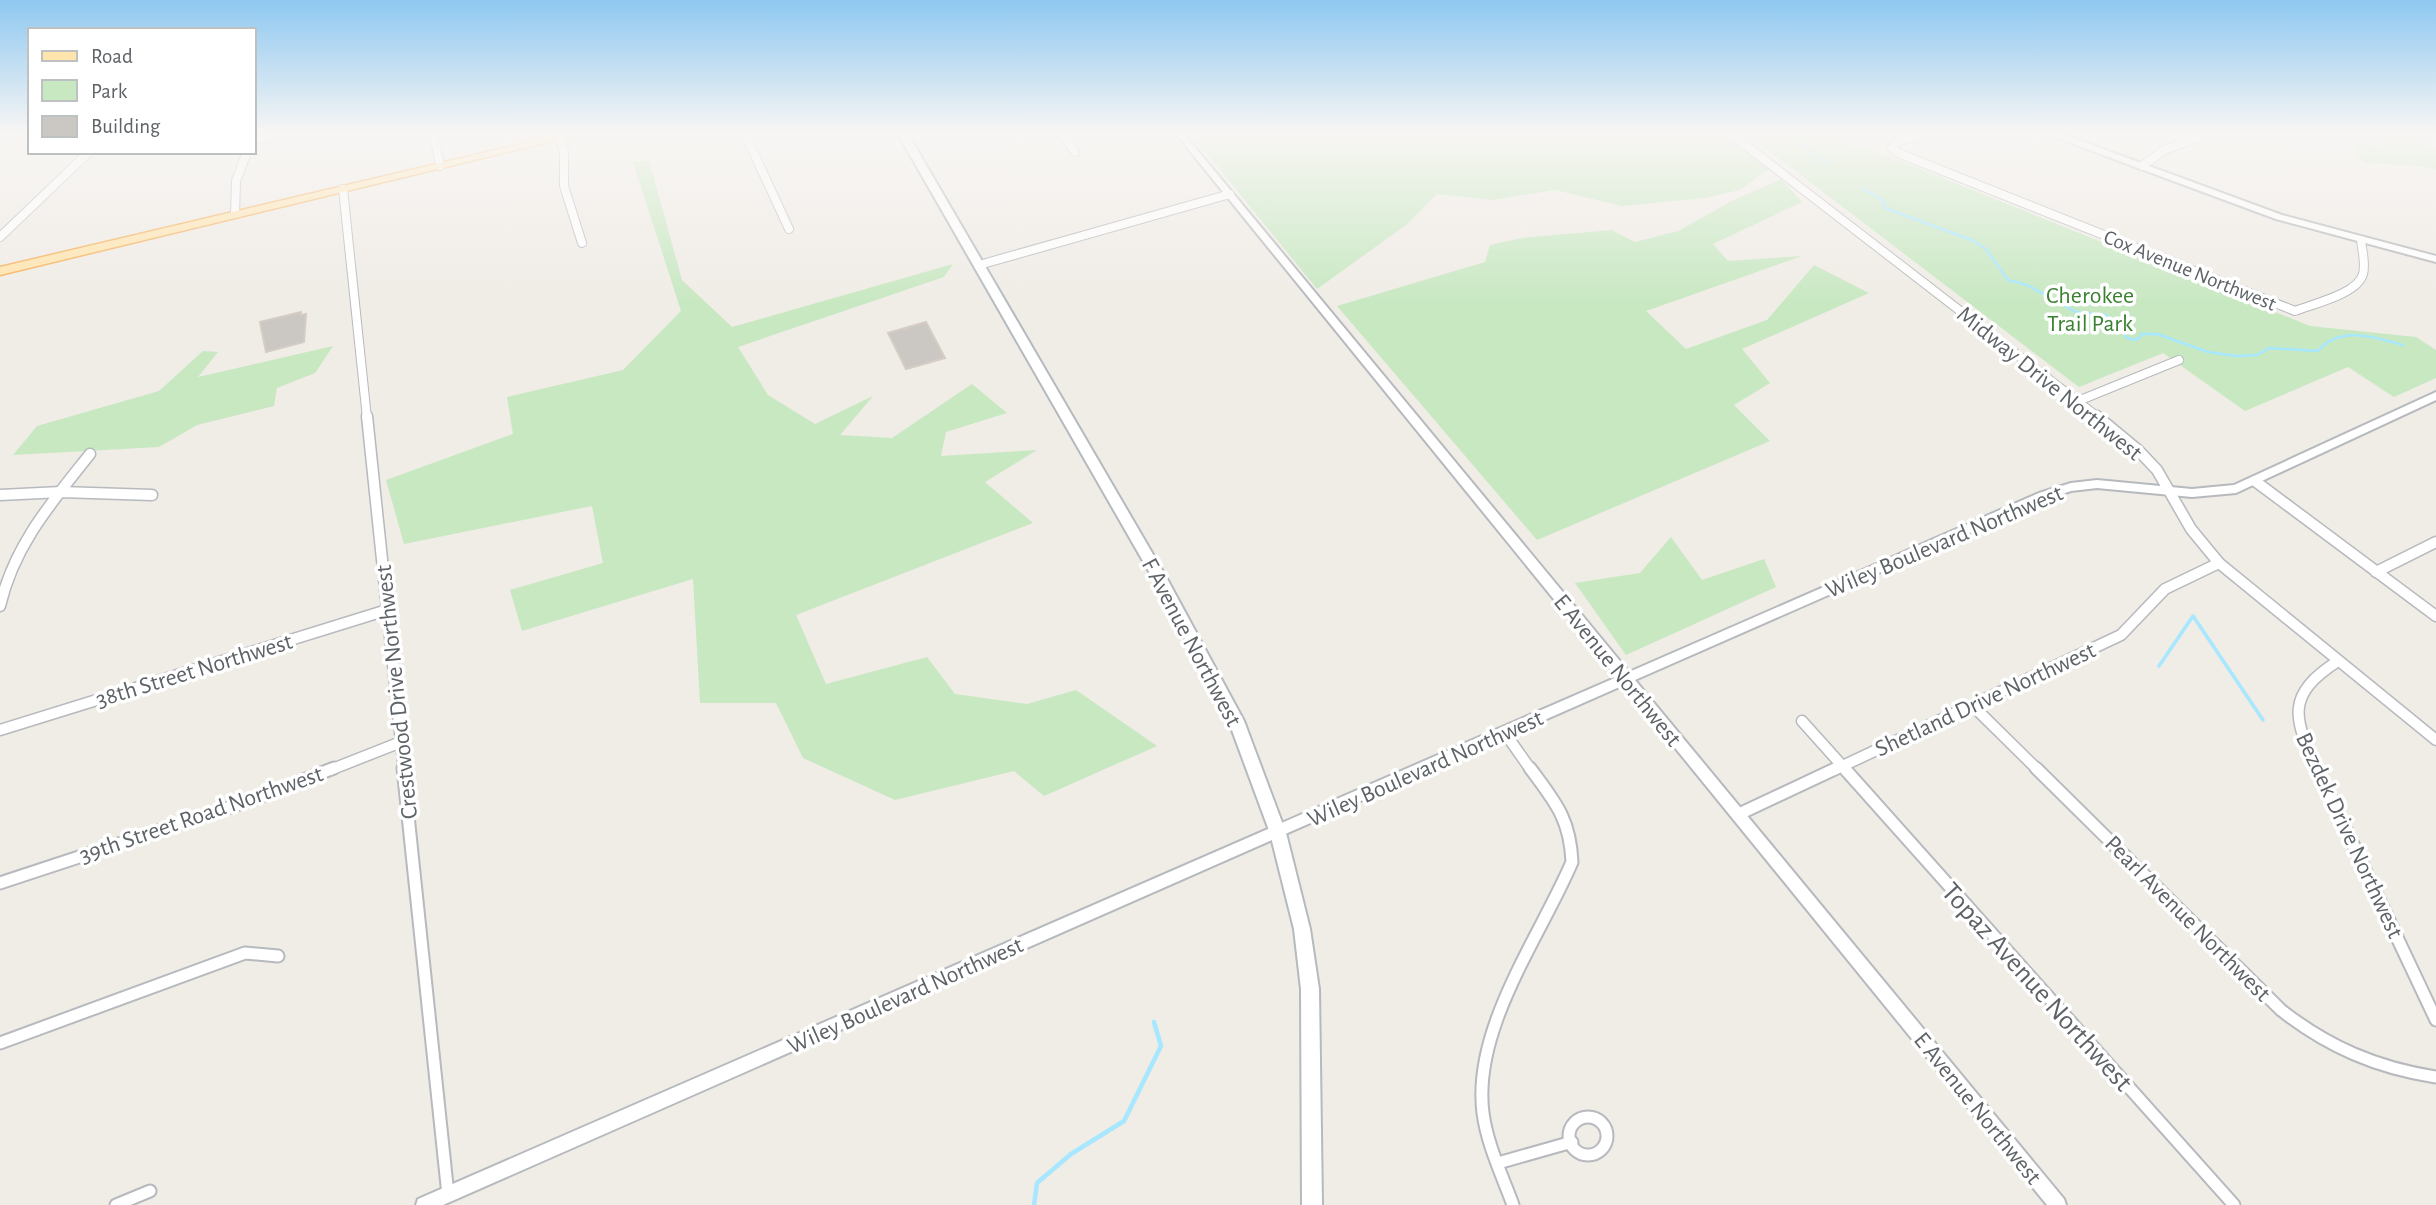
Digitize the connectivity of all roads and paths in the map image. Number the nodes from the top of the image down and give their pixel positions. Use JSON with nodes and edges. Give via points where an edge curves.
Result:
{"nodes":[{"id":1,"x":49,"y":190,"type":"edge"},
{"id":2,"x":236,"y":190,"type":"edge"},
{"id":3,"x":338,"y":190,"type":"edge"},
{"id":4,"x":343,"y":190,"type":"edge"},
{"id":5,"x":565,"y":190,"type":"edge"},
{"id":6,"x":771,"y":190,"type":"edge"},
{"id":7,"x":936,"y":190,"type":"edge"},
{"id":8,"x":1227,"y":190,"type":"edge"},
{"id":9,"x":1804,"y":190,"type":"edge"},
{"id":10,"x":1992,"y":190,"type":"edge"},
{"id":11,"x":2207,"y":190,"type":"edge"},
{"id":12,"x":1230,"y":194,"type":"junction"},
{"id":13,"x":235,"y":214,"type":"junction"},
{"id":14,"x":789,"y":229,"type":"dead end"},
{"id":15,"x":0,"y":237,"type":"edge"},
{"id":16,"x":2361,"y":240,"type":"junction"},
{"id":17,"x":582,"y":243,"type":"dead end"},
{"id":18,"x":2436,"y":259,"type":"edge"},
{"id":19,"x":979,"y":265,"type":"junction"},
{"id":20,"x":0,"y":271,"type":"edge"},
{"id":21,"x":2179,"y":360,"type":"dead end"},
{"id":22,"x":2436,"y":396,"type":"edge"},
{"id":23,"x":2078,"y":401,"type":"junction"},
{"id":24,"x":90,"y":454,"type":"dead end"},
{"id":25,"x":2255,"y":481,"type":"junction"},
{"id":26,"x":2169,"y":490,"type":"junction"},
{"id":27,"x":61,"y":492,"type":"junction"},
{"id":28,"x":0,"y":495,"type":"edge"},
{"id":29,"x":152,"y":495,"type":"dead end"},
{"id":30,"x":2436,"y":542,"type":"edge"},
{"id":31,"x":2219,"y":563,"type":"junction"},
{"id":32,"x":2376,"y":572,"type":"junction"},
{"id":33,"x":0,"y":604,"type":"edge"},
{"id":34,"x":387,"y":610,"type":"junction"},
{"id":35,"x":2436,"y":616,"type":"edge"},
{"id":36,"x":2338,"y":661,"type":"junction"},
{"id":37,"x":1625,"y":679,"type":"junction"},
{"id":38,"x":1972,"y":705,"type":"junction"},
{"id":39,"x":1802,"y":721,"type":"dead end"},
{"id":40,"x":0,"y":730,"type":"edge"},
{"id":41,"x":1505,"y":733,"type":"junction"},
{"id":42,"x":2436,"y":740,"type":"edge"},
{"id":43,"x":401,"y":742,"type":"junction"},
{"id":44,"x":1842,"y":766,"type":"junction"},
{"id":45,"x":1737,"y":815,"type":"junction"},
{"id":46,"x":1278,"y":833,"type":"junction"},
{"id":47,"x":0,"y":883,"type":"edge"},
{"id":48,"x":278,"y":956,"type":"dead end"},
{"id":49,"x":2436,"y":1020,"type":"edge"},
{"id":50,"x":0,"y":1043,"type":"edge"},
{"id":51,"x":2436,"y":1077,"type":"edge"},
{"id":52,"x":1572,"y":1142,"type":"dead end"},
{"id":53,"x":1498,"y":1163,"type":"junction"},
{"id":54,"x":150,"y":1191,"type":"dead end"},
{"id":55,"x":448,"y":1195,"type":"junction"},
{"id":56,"x":116,"y":1205,"type":"edge"},
{"id":57,"x":424,"y":1205,"type":"edge"},
{"id":58,"x":1312,"y":1205,"type":"edge"},
{"id":59,"x":1513,"y":1205,"type":"edge"},
{"id":60,"x":2058,"y":1205,"type":"edge"},
{"id":61,"x":2234,"y":1205,"type":"edge"}],
"edges":[{"from":1,"to":15,"type":"street"},
{"from":2,"to":13,"type":"street"},
{"from":3,"to":13,"type":"main road"},
{"from":4,"to":34,"type":"street","name":"Crestwood Drive Northwest"},
{"from":5,"to":17,"type":"street"},
{"from":6,"to":14,"type":"street"},
{"from":7,"to":19,"type":"main road","name":"F Avenue Northwest"},
{"from":8,"to":12,"type":"street","name":"E Avenue Northwest"},
{"from":9,"to":23,"type":"street","name":"Midway Drive Northwest"},
{"from":10,"to":16,"type":"street","name":"Cox Avenue Northwest","via":[[2295,311],[2360,282]]},
{"from":11,"to":16,"type":"street"},
{"from":12,"to":19,"type":"street"},
{"from":12,"to":37,"type":"street","name":"E Avenue Northwest"},
{"from":13,"to":20,"type":"main road"},
{"from":16,"to":18,"type":"street"},
{"from":19,"to":46,"type":"main road","name":"F Avenue Northwest","via":[[1213,675],[1236,721]]},
{"from":21,"to":23,"type":"street"},
{"from":22,"to":25,"type":"street","name":"Wiley Boulevard Northwest"},
{"from":23,"to":26,"type":"street","name":"Midway Drive Northwest","via":[[2138,450]]},
{"from":24,"to":27,"type":"street"},
{"from":25,"to":26,"type":"street","name":"Wiley Boulevard Northwest","via":[[2213,492]]},
{"from":25,"to":32,"type":"street"},
{"from":26,"to":31,"type":"street","name":"Midway Drive Northwest","via":[[2191,529]]},
{"from":26,"to":37,"type":"street","name":"Wiley Boulevard Northwest","via":[[2097,484],[2043,496]]},
{"from":27,"to":28,"type":"street"},
{"from":27,"to":29,"type":"street"},
{"from":27,"to":33,"type":"street","via":[[17,551]]},
{"from":30,"to":32,"type":"street"},
{"from":31,"to":36,"type":"street","name":"Midway Drive Northwest"},
{"from":31,"to":38,"type":"street","name":"Shetland Drive Northwest","via":[[2170,585],[2121,635]]},
{"from":32,"to":35,"type":"street"},
{"from":34,"to":40,"type":"street","name":"38th Street Northwest"},
{"from":34,"to":43,"type":"street","name":"Crestwood Drive Northwest"},
{"from":36,"to":42,"type":"street","name":"Midway Drive Northwest"},
{"from":36,"to":49,"type":"street","name":"Bezdek Drive Northwest","via":[[2312,677],[2298,703],[2298,720]]},
{"from":37,"to":41,"type":"street","name":"Wiley Boulevard Northwest"},
{"from":37,"to":45,"type":"street","name":"E Avenue Northwest"},
{"from":38,"to":44,"type":"street","name":"Shetland Drive Northwest"},
{"from":38,"to":51,"type":"street","name":"Pearl Avenue Northwest","via":[[2309,1033],[2373,1065]]},
{"from":39,"to":44,"type":"street","name":"Topaz Avenue Northwest"},
{"from":41,"to":46,"type":"street","name":"Wiley Boulevard Northwest"},
{"from":41,"to":53,"type":"street","via":[[1561,811],[1571,836],[1572,862],[1491,1034],[1482,1067],[1482,1111]]},
{"from":43,"to":47,"type":"street","name":"39th Street Road Northwest","via":[[252,800]]},
{"from":43,"to":55,"type":"street","name":"Crestwood Drive Northwest"},
{"from":44,"to":45,"type":"street","name":"Shetland Drive Northwest"},
{"from":44,"to":61,"type":"street","name":"Topaz Avenue Northwest"},
{"from":45,"to":60,"type":"street","name":"E Avenue Northwest"},
{"from":46,"to":55,"type":"street","name":"Wiley Boulevard Northwest"},
{"from":46,"to":58,"type":"main road","name":"F Avenue Northwest","via":[[1302,929],[1310,989]]},
{"from":48,"to":50,"type":"street","via":[[245,953]]},
{"from":52,"to":53,"type":"street"},
{"from":53,"to":59,"type":"street"},
{"from":54,"to":56,"type":"street"},
{"from":55,"to":57,"type":"street","name":"Wiley Boulevard Northwest"}]}
